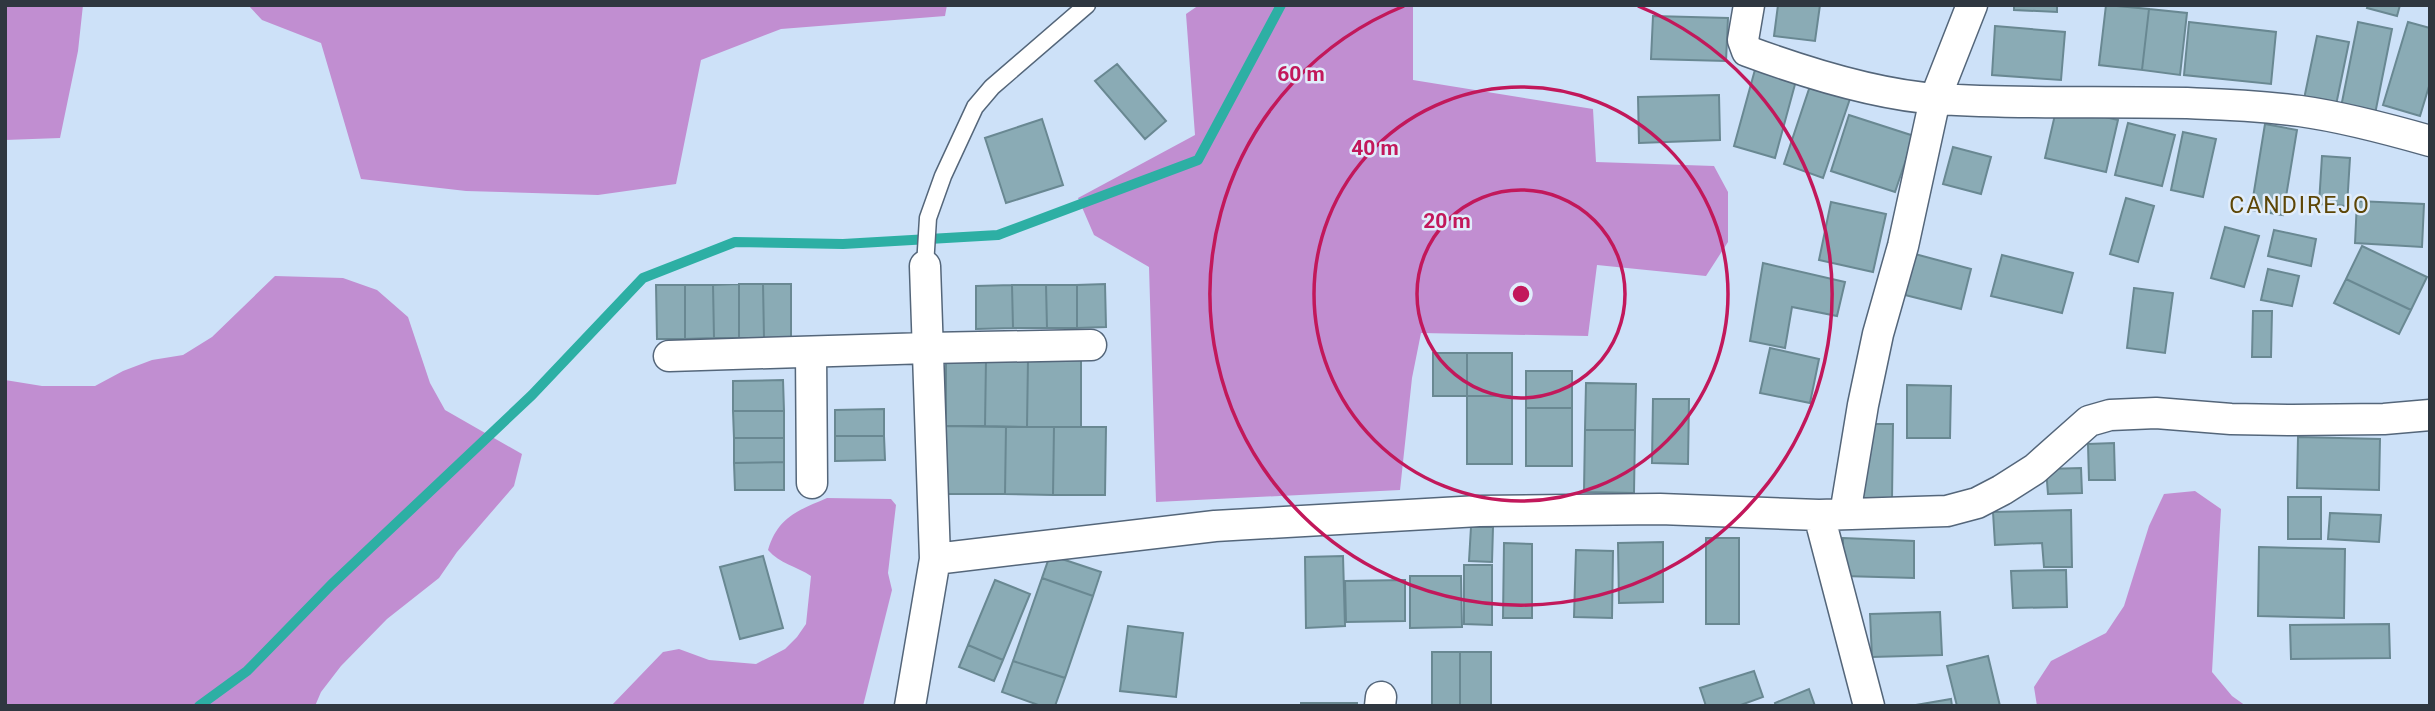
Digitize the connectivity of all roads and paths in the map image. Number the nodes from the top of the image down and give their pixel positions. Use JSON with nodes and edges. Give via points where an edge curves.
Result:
{"nodes":[{"id":1,"x":1087,"y":5,"type":"edge"},
{"id":2,"x":1749,"y":5,"type":"edge"},
{"id":3,"x":1972,"y":5,"type":"edge"},
{"id":4,"x":1936,"y":99,"type":"junction"},
{"id":5,"x":2430,"y":141,"type":"edge"},
{"id":6,"x":925,"y":266,"type":"joint"},
{"id":7,"x":1091,"y":345,"type":"dead end"},
{"id":8,"x":928,"y":348,"type":"junction"},
{"id":9,"x":811,"y":352,"type":"junction"},
{"id":10,"x":669,"y":356,"type":"dead end"},
{"id":11,"x":2430,"y":415,"type":"edge"},
{"id":12,"x":812,"y":483,"type":"dead end"},
{"id":13,"x":1832,"y":515,"type":"junction"},
{"id":14,"x":935,"y":559,"type":"junction"},
{"id":15,"x":910,"y":706,"type":"edge"},
{"id":16,"x":1869,"y":706,"type":"edge"}],
"edges":[{"from":1,"to":6,"type":"lane","via":[[975,107],[928,218]]},
{"from":2,"to":4,"type":"street","via":[[1743,40],[1747,51],[1877,89]]},
{"from":3,"to":4,"type":"street"},
{"from":4,"to":5,"type":"street","via":[[2301,111]]},
{"from":4,"to":13,"type":"street","via":[[1903,246]]},
{"from":6,"to":8,"type":"street"},
{"from":7,"to":8,"type":"street"},
{"from":8,"to":9,"type":"street"},
{"from":8,"to":14,"type":"street"},
{"from":9,"to":10,"type":"street"},
{"from":9,"to":12,"type":"street"},
{"from":11,"to":13,"type":"street","via":[[2293,420],[2110,415],[2089,422],[2035,469],[1977,503],[1947,511]]},
{"from":13,"to":14,"type":"street","via":[[1660,509],[1454,513],[1215,526]]},
{"from":13,"to":16,"type":"street"},
{"from":14,"to":15,"type":"street"}]}
